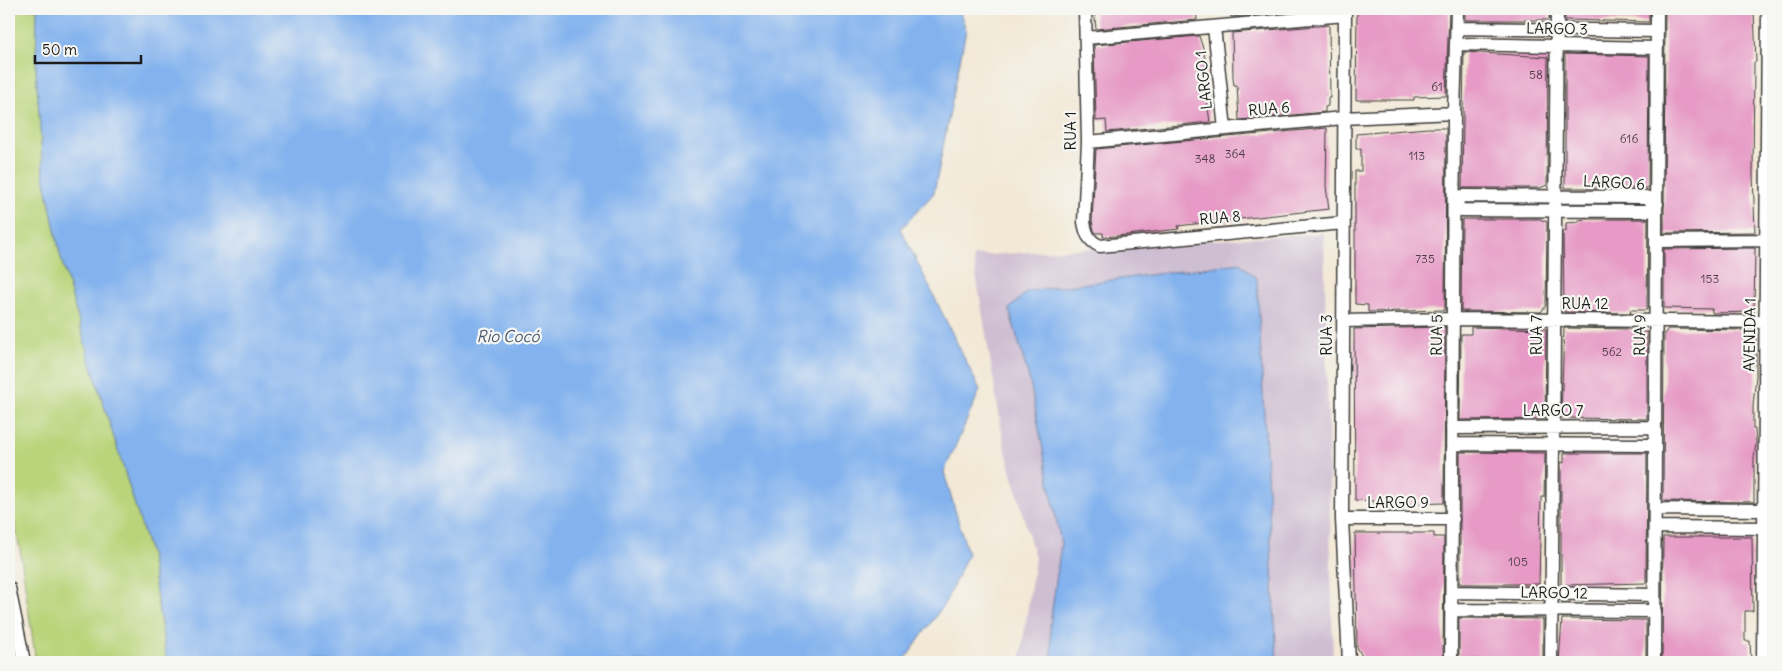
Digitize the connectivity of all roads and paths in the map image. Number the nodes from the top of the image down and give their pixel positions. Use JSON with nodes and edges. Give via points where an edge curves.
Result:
{"nodes":[{"id":1,"x":1085,"y":9,"type":"edge"},
{"id":2,"x":1456,"y":9,"type":"edge"},
{"id":3,"x":1556,"y":9,"type":"edge"},
{"id":4,"x":1657,"y":9,"type":"edge"},
{"id":5,"x":1768,"y":9,"type":"edge"},
{"id":6,"x":1345,"y":12,"type":"edge"},
{"id":7,"x":1214,"y":26,"type":"junction"},
{"id":8,"x":1456,"y":28,"type":"junction"},
{"id":9,"x":1557,"y":28,"type":"junction"},
{"id":10,"x":1657,"y":32,"type":"junction"},
{"id":11,"x":1086,"y":38,"type":"junction"},
{"id":12,"x":1456,"y":44,"type":"junction"},
{"id":13,"x":1556,"y":45,"type":"junction"},
{"id":14,"x":1657,"y":48,"type":"junction"},
{"id":15,"x":1454,"y":113,"type":"junction"},
{"id":16,"x":1343,"y":118,"type":"junction"},
{"id":17,"x":1226,"y":129,"type":"junction"},
{"id":18,"x":1088,"y":142,"type":"junction"},
{"id":19,"x":1554,"y":197,"type":"junction"},
{"id":20,"x":1455,"y":203,"type":"junction"},
{"id":21,"x":1657,"y":204,"type":"junction"},
{"id":22,"x":1554,"y":211,"type":"junction"},
{"id":23,"x":1343,"y":223,"type":"junction"},
{"id":24,"x":1767,"y":240,"type":"junction"},
{"id":25,"x":1657,"y":241,"type":"junction"},
{"id":26,"x":1100,"y":246,"type":"joint"},
{"id":27,"x":1453,"y":319,"type":"junction"},
{"id":28,"x":1553,"y":320,"type":"junction"},
{"id":29,"x":1656,"y":320,"type":"junction"},
{"id":30,"x":1343,"y":321,"type":"junction"},
{"id":31,"x":1767,"y":322,"type":"junction"},
{"id":32,"x":1553,"y":427,"type":"junction"},
{"id":33,"x":1654,"y":427,"type":"junction"},
{"id":34,"x":1452,"y":428,"type":"junction"},
{"id":35,"x":1452,"y":444,"type":"junction"},
{"id":36,"x":1554,"y":444,"type":"junction"},
{"id":37,"x":1654,"y":444,"type":"junction"},
{"id":38,"x":1655,"y":509,"type":"junction"},
{"id":39,"x":1764,"y":510,"type":"junction"},
{"id":40,"x":1342,"y":519,"type":"junction"},
{"id":41,"x":1453,"y":519,"type":"junction"},
{"id":42,"x":1655,"y":527,"type":"junction"},
{"id":43,"x":1764,"y":528,"type":"junction"},
{"id":44,"x":9,"y":588,"type":"edge"},
{"id":45,"x":1453,"y":592,"type":"junction"},
{"id":46,"x":1551,"y":592,"type":"junction"},
{"id":47,"x":1654,"y":594,"type":"junction"},
{"id":48,"x":1551,"y":609,"type":"junction"},
{"id":49,"x":1453,"y":610,"type":"junction"},
{"id":50,"x":1655,"y":611,"type":"junction"},
{"id":51,"x":24,"y":662,"type":"edge"},
{"id":52,"x":1349,"y":662,"type":"edge"},
{"id":53,"x":1452,"y":662,"type":"edge"},
{"id":54,"x":1551,"y":662,"type":"edge"},
{"id":55,"x":1654,"y":662,"type":"edge"},
{"id":56,"x":1763,"y":662,"type":"edge"}],
"edges":[{"from":1,"to":11,"type":"street","name":"RUA 1"},
{"from":2,"to":8,"type":"street","name":"RUA 5"},
{"from":3,"to":9,"type":"street","name":"RUA 7"},
{"from":4,"to":10,"type":"street","name":"RUA 9"},
{"from":5,"to":24,"type":"street","name":"AVENIDA 1"},
{"from":6,"to":7,"type":"street"},
{"from":6,"to":16,"type":"street","name":"RUA 3"},
{"from":7,"to":11,"type":"street"},
{"from":7,"to":17,"type":"street","name":"LARGO 1"},
{"from":8,"to":9,"type":"street","name":"LARGO 3"},
{"from":8,"to":12,"type":"street","name":"RUA 5"},
{"from":9,"to":10,"type":"street","name":"LARGO 3"},
{"from":9,"to":13,"type":"street","name":"RUA 7"},
{"from":10,"to":14,"type":"street","name":"RUA 9"},
{"from":11,"to":18,"type":"street","name":"RUA 1"},
{"from":12,"to":13,"type":"street","name":"LARGO 3"},
{"from":12,"to":15,"type":"street","name":"RUA 5"},
{"from":13,"to":14,"type":"street","name":"LARGO 3"},
{"from":13,"to":19,"type":"street","name":"RUA 7"},
{"from":14,"to":21,"type":"street","name":"RUA 9"},
{"from":15,"to":16,"type":"street","name":"RUA 6"},
{"from":15,"to":20,"type":"street","name":"RUA 5"},
{"from":16,"to":17,"type":"street","name":"RUA 6"},
{"from":16,"to":23,"type":"street","name":"RUA 3"},
{"from":17,"to":18,"type":"street","name":"RUA 6"},
{"from":18,"to":26,"type":"street","name":"RUA 1","via":[[1084,222],[1089,239]]},
{"from":19,"to":20,"type":"street","name":"LARGO 6","via":[[1462,196]]},
{"from":19,"to":21,"type":"street","name":"LARGO 6","via":[[1646,197]]},
{"from":19,"to":22,"type":"street","name":"RUA 7"},
{"from":20,"to":22,"type":"street","name":"LARGO 6","via":[[1461,210]]},
{"from":20,"to":27,"type":"street","name":"RUA 5"},
{"from":21,"to":22,"type":"street","name":"LARGO 6","via":[[1647,211]]},
{"from":21,"to":25,"type":"street","name":"RUA 9"},
{"from":22,"to":28,"type":"street","name":"RUA 7"},
{"from":23,"to":26,"type":"street","name":"RUA 8"},
{"from":23,"to":30,"type":"street","name":"RUA 3"},
{"from":24,"to":25,"type":"street"},
{"from":24,"to":31,"type":"street","name":"AVENIDA 1"},
{"from":25,"to":29,"type":"street","name":"RUA 9"},
{"from":27,"to":28,"type":"street","name":"RUA 12"},
{"from":27,"to":30,"type":"street","name":"RUA 12"},
{"from":27,"to":34,"type":"street","name":"RUA 5"},
{"from":28,"to":29,"type":"street","name":"RUA 12"},
{"from":28,"to":32,"type":"street","name":"RUA 7"},
{"from":29,"to":31,"type":"street","name":"RUA 12"},
{"from":29,"to":33,"type":"street","name":"RUA 9"},
{"from":30,"to":40,"type":"street","name":"RUA 3"},
{"from":31,"to":39,"type":"street","name":"AVENIDA 1"},
{"from":32,"to":33,"type":"street","name":"LARGO 7"},
{"from":32,"to":34,"type":"street","name":"LARGO 7"},
{"from":32,"to":36,"type":"street","name":"RUA 7"},
{"from":33,"to":37,"type":"street","name":"RUA 9"},
{"from":34,"to":35,"type":"street","name":"RUA 5"},
{"from":35,"to":36,"type":"street"},
{"from":35,"to":41,"type":"street","name":"RUA 5"},
{"from":36,"to":37,"type":"street"},
{"from":36,"to":46,"type":"street","name":"RUA 7"},
{"from":37,"to":38,"type":"street","name":"RUA 9"},
{"from":38,"to":39,"type":"street"},
{"from":38,"to":42,"type":"street","name":"RUA 9"},
{"from":39,"to":43,"type":"street","name":"AVENIDA 1"},
{"from":40,"to":41,"type":"street","name":"LARGO 9"},
{"from":40,"to":52,"type":"street","name":"RUA 3"},
{"from":41,"to":45,"type":"street","name":"RUA 5"},
{"from":42,"to":43,"type":"street"},
{"from":42,"to":47,"type":"street","name":"RUA 9"},
{"from":43,"to":56,"type":"street","name":"AVENIDA 1"},
{"from":44,"to":51,"type":"street"},
{"from":45,"to":46,"type":"street","name":"LARGO 12"},
{"from":45,"to":49,"type":"street","name":"RUA 5"},
{"from":46,"to":47,"type":"street","name":"LARGO 12"},
{"from":46,"to":48,"type":"street","name":"RUA 7"},
{"from":47,"to":50,"type":"street","name":"RUA 9"},
{"from":48,"to":49,"type":"street","name":"LARGO 12"},
{"from":48,"to":50,"type":"street","name":"LARGO 12"},
{"from":48,"to":54,"type":"street","name":"RUA 7"},
{"from":49,"to":53,"type":"street","name":"RUA 5"},
{"from":50,"to":55,"type":"street","name":"RUA 9"}]}
